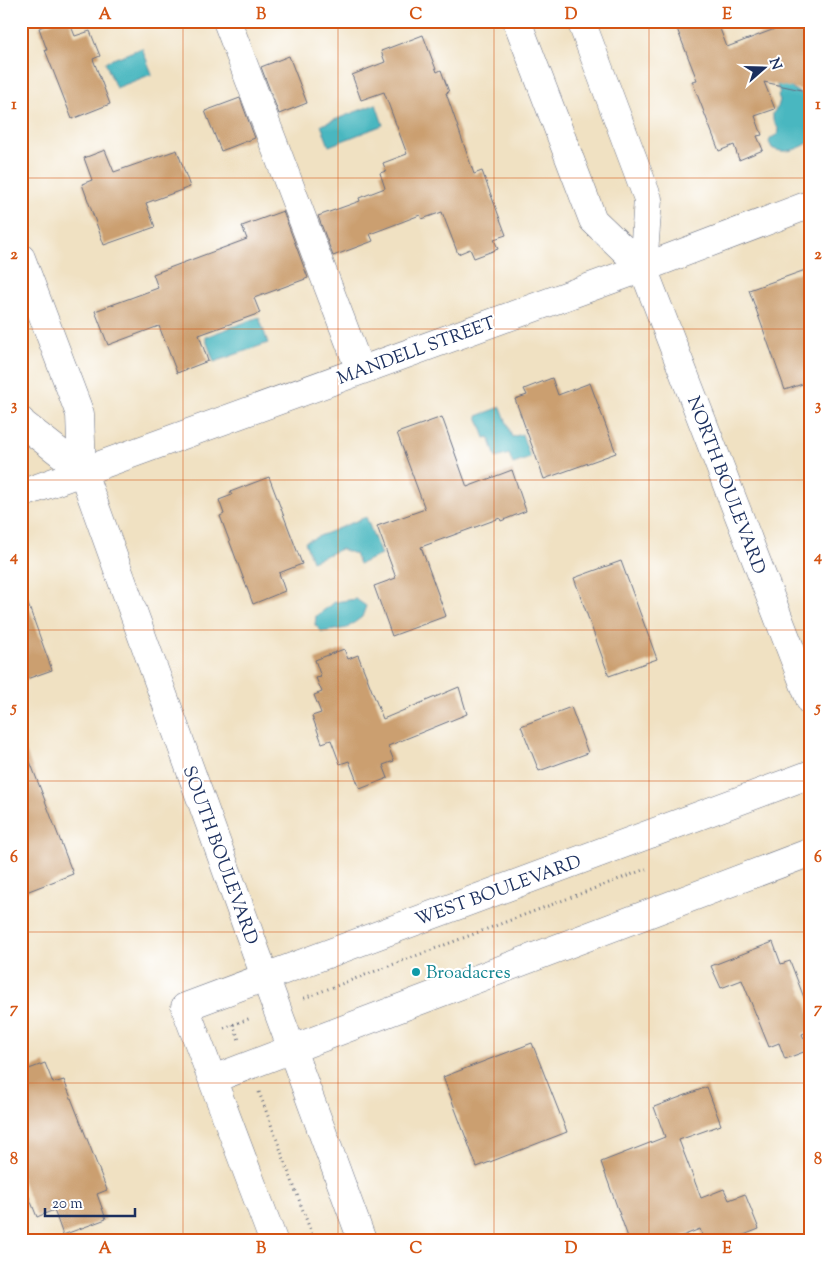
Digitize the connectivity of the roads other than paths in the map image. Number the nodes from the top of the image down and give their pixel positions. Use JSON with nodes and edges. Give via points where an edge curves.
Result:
{"nodes":[{"id":1,"x":228,"y":21,"type":"edge"},
{"id":2,"x":517,"y":21,"type":"edge"},
{"id":3,"x":580,"y":21,"type":"edge"},
{"id":4,"x":811,"y":204,"type":"edge"},
{"id":5,"x":21,"y":258,"type":"edge"},
{"id":6,"x":643,"y":268,"type":"junction"},
{"id":7,"x":360,"y":370,"type":"junction"},
{"id":8,"x":21,"y":421,"type":"edge"},
{"id":9,"x":82,"y":470,"type":"junction"},
{"id":10,"x":21,"y":494,"type":"edge"},
{"id":11,"x":811,"y":702,"type":"edge"},
{"id":12,"x":811,"y":774,"type":"edge"},
{"id":13,"x":811,"y":852,"type":"edge"},
{"id":14,"x":265,"y":977,"type":"junction"},
{"id":15,"x":292,"y":1049,"type":"junction"},
{"id":16,"x":212,"y":1079,"type":"junction"},
{"id":17,"x":273,"y":1240,"type":"edge"},
{"id":18,"x":362,"y":1240,"type":"edge"}],
"edges":[{"from":1,"to":7,"type":"street"},
{"from":2,"to":6,"type":"street","name":"NORTH BOULEVARD","via":[[593,220]]},
{"from":3,"to":6,"type":"street","name":"NORTH BOULEVARD","via":[[648,199]]},
{"from":4,"to":6,"type":"street","name":"MANDELL STREET"},
{"from":5,"to":9,"type":"street","name":"SOUTH BOULEVARD","via":[[80,414]]},
{"from":6,"to":7,"type":"street","name":"MANDELL STREET"},
{"from":6,"to":11,"type":"street","name":"NORTH BOULEVARD"},
{"from":7,"to":9,"type":"street","name":"MANDELL STREET"},
{"from":8,"to":9,"type":"street"},
{"from":9,"to":10,"type":"street","name":"MANDELL STREET"},
{"from":9,"to":14,"type":"street","name":"SOUTH BOULEVARD"},
{"from":12,"to":14,"type":"street","name":"WEST BOULEVARD"},
{"from":13,"to":15,"type":"street"},
{"from":14,"to":15,"type":"street","name":"SOUTH BOULEVARD"},
{"from":14,"to":16,"type":"street","name":"WEST BOULEVARD","via":[[185,1007]]},
{"from":15,"to":16,"type":"street"},
{"from":15,"to":18,"type":"street","name":"SOUTH BOULEVARD"},
{"from":16,"to":17,"type":"street"}]}
